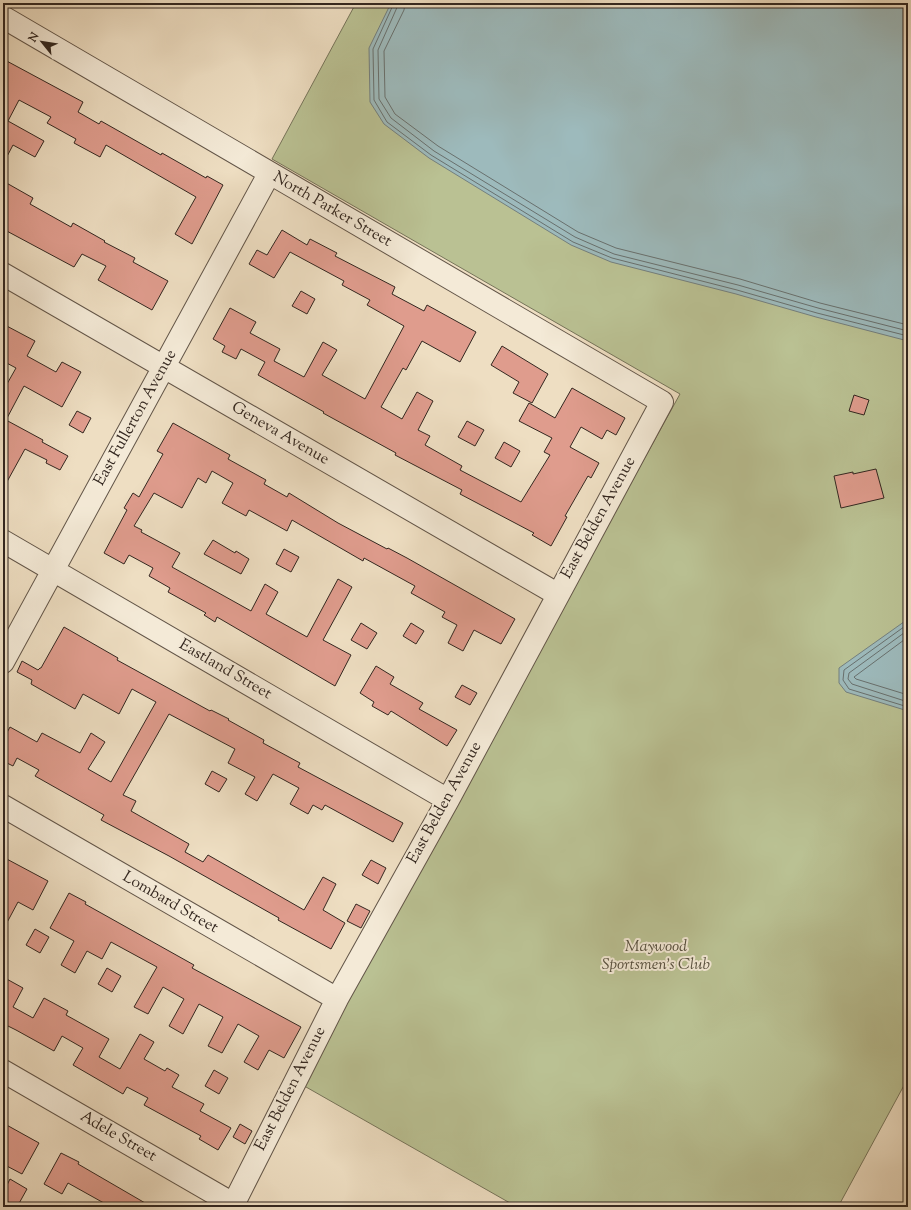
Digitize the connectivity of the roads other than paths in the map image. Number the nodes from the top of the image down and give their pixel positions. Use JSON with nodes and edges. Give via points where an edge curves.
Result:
{"nodes":[{"id":1,"x":3,"y":17,"type":"edge"},
{"id":2,"x":269,"y":174,"type":"junction"},
{"id":3,"x":3,"y":274,"type":"edge"},
{"id":4,"x":164,"y":367,"type":"junction"},
{"id":5,"x":662,"y":402,"type":"joint"},
{"id":6,"x":3,"y":541,"type":"edge"},
{"id":7,"x":53,"y":570,"type":"junction"},
{"id":8,"x":557,"y":594,"type":"junction"},
{"id":9,"x":3,"y":662,"type":"edge"},
{"id":10,"x":448,"y":800,"type":"junction"},
{"id":11,"x":3,"y":806,"type":"edge"},
{"id":12,"x":337,"y":999,"type":"junction"},
{"id":13,"x":3,"y":1071,"type":"edge"},
{"id":14,"x":232,"y":1205,"type":"edge"}],
"edges":[{"from":1,"to":2,"type":"street","name":"North Parker Street"},
{"from":2,"to":4,"type":"street","name":"East Fullerton Avenue"},
{"from":2,"to":5,"type":"street","name":"North Parker Street"},
{"from":3,"to":4,"type":"street","name":"Geneva Avenue"},
{"from":4,"to":7,"type":"street","name":"East Fullerton Avenue"},
{"from":4,"to":8,"type":"street","name":"Geneva Avenue"},
{"from":5,"to":8,"type":"street","name":"East Belden Avenue"},
{"from":6,"to":7,"type":"street","name":"Eastland Street"},
{"from":7,"to":9,"type":"street","name":"East Fullerton Avenue"},
{"from":7,"to":10,"type":"street","name":"Eastland Street"},
{"from":8,"to":10,"type":"street","name":"East Belden Avenue"},
{"from":10,"to":12,"type":"street","name":"East Belden Avenue"},
{"from":11,"to":12,"type":"street","name":"Lombard Street"},
{"from":12,"to":14,"type":"street","name":"East Belden Avenue"},
{"from":13,"to":14,"type":"street","name":"Adele Street"}]}
